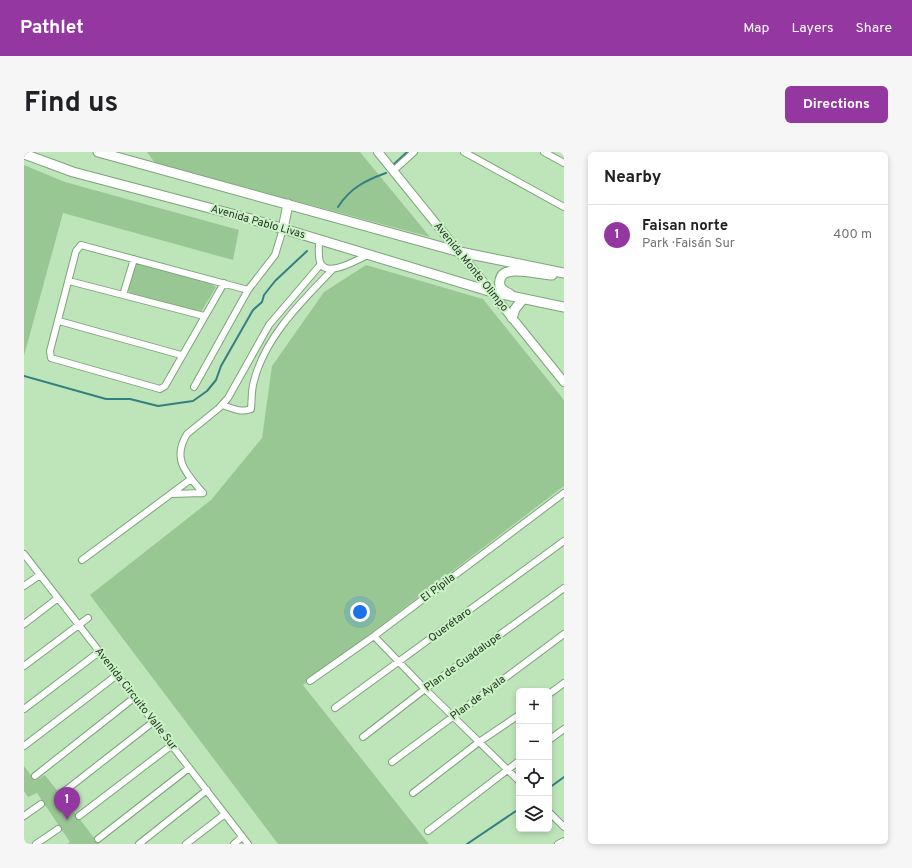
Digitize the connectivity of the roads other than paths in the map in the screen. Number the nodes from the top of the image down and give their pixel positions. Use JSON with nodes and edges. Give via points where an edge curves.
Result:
{"nodes":[{"id":1,"x":98,"y":152,"type":"edge"},
{"id":2,"x":378,"y":152,"type":"edge"},
{"id":3,"x":414,"y":152,"type":"edge"},
{"id":4,"x":464,"y":152,"type":"edge"},
{"id":5,"x":544,"y":152,"type":"edge"},
{"id":6,"x":25,"y":155,"type":"edge"},
{"id":7,"x":564,"y":163,"type":"edge"},
{"id":8,"x":393,"y":171,"type":"junction"},
{"id":9,"x":288,"y":204,"type":"junction"},
{"id":10,"x":564,"y":207,"type":"edge"},
{"id":11,"x":283,"y":229,"type":"junction"},
{"id":12,"x":319,"y":240,"type":"junction"},
{"id":13,"x":460,"y":252,"type":"junction"},
{"id":14,"x":368,"y":255,"type":"junction"},
{"id":15,"x":134,"y":259,"type":"junction"},
{"id":16,"x":321,"y":264,"type":"junction"},
{"id":17,"x":333,"y":269,"type":"junction"},
{"id":18,"x":564,"y":274,"type":"edge"},
{"id":19,"x":69,"y":281,"type":"junction"},
{"id":20,"x":224,"y":283,"type":"junction"},
{"id":21,"x":248,"y":290,"type":"junction"},
{"id":22,"x":492,"y":292,"type":"junction"},
{"id":23,"x":123,"y":295,"type":"junction"},
{"id":24,"x":513,"y":296,"type":"junction"},
{"id":25,"x":523,"y":298,"type":"junction"},
{"id":26,"x":564,"y":307,"type":"edge"},
{"id":27,"x":204,"y":316,"type":"junction"},
{"id":28,"x":512,"y":318,"type":"junction"},
{"id":29,"x":59,"y":321,"type":"junction"},
{"id":30,"x":181,"y":355,"type":"junction"},
{"id":31,"x":564,"y":382,"type":"edge"},
{"id":32,"x":194,"y":387,"type":"dead end"},
{"id":33,"x":222,"y":405,"type":"junction"},
{"id":34,"x":191,"y":479,"type":"junction"},
{"id":35,"x":564,"y":493,"type":"edge"},
{"id":36,"x":171,"y":494,"type":"junction"},
{"id":37,"x":564,"y":541,"type":"edge"},
{"id":38,"x":24,"y":554,"type":"edge"},
{"id":39,"x":82,"y":560,"type":"dead end"},
{"id":40,"x":40,"y":574,"type":"junction"},
{"id":41,"x":24,"y":586,"type":"edge"},
{"id":42,"x":564,"y":588,"type":"edge"},
{"id":43,"x":58,"y":598,"type":"junction"},
{"id":44,"x":88,"y":618,"type":"dead end"},
{"id":45,"x":24,"y":624,"type":"edge"},
{"id":46,"x":79,"y":625,"type":"junction"},
{"id":47,"x":564,"y":634,"type":"edge"},
{"id":48,"x":374,"y":636,"type":"junction"},
{"id":49,"x":99,"y":652,"type":"junction"},
{"id":50,"x":399,"y":663,"type":"junction"},
{"id":51,"x":24,"y":666,"type":"edge"},
{"id":52,"x":116,"y":675,"type":"junction"},
{"id":53,"x":310,"y":681,"type":"dead end"},
{"id":54,"x":564,"y":683,"type":"edge"},
{"id":55,"x":425,"y":689,"type":"junction"},
{"id":56,"x":552,"y":692,"type":"edge"},
{"id":57,"x":135,"y":697,"type":"junction"},
{"id":58,"x":335,"y":708,"type":"dead end"},
{"id":59,"x":24,"y":709,"type":"edge"},
{"id":60,"x":452,"y":717,"type":"junction"},
{"id":61,"x":516,"y":717,"type":"edge"},
{"id":62,"x":153,"y":722,"type":"junction"},
{"id":63,"x":564,"y":729,"type":"edge"},
{"id":64,"x":363,"y":737,"type":"dead end"},
{"id":65,"x":552,"y":738,"type":"edge"},
{"id":66,"x":479,"y":742,"type":"junction"},
{"id":67,"x":172,"y":745,"type":"junction"},
{"id":68,"x":24,"y":746,"type":"edge"},
{"id":69,"x":392,"y":762,"type":"dead end"},
{"id":70,"x":516,"y":763,"type":"edge"},
{"id":71,"x":189,"y":768,"type":"junction"},
{"id":72,"x":507,"y":769,"type":"junction"},
{"id":73,"x":35,"y":776,"type":"dead end"},
{"id":74,"x":516,"y":778,"type":"edge"},
{"id":75,"x":206,"y":790,"type":"junction"},
{"id":76,"x":61,"y":794,"type":"dead end"},
{"id":77,"x":413,"y":794,"type":"dead end"},
{"id":78,"x":41,"y":804,"type":"dead end"},
{"id":79,"x":225,"y":814,"type":"junction"},
{"id":80,"x":552,"y":815,"type":"edge"},
{"id":81,"x":24,"y":816,"type":"edge"},
{"id":82,"x":79,"y":816,"type":"dead end"},
{"id":83,"x":564,"y":827,"type":"edge"},
{"id":84,"x":58,"y":829,"type":"dead end"},
{"id":85,"x":428,"y":831,"type":"dead end"},
{"id":86,"x":242,"y":837,"type":"junction"},
{"id":87,"x":98,"y":839,"type":"dead end"},
{"id":88,"x":564,"y":841,"type":"edge"},
{"id":89,"x":36,"y":844,"type":"edge"},
{"id":90,"x":139,"y":844,"type":"edge"},
{"id":91,"x":186,"y":844,"type":"edge"},
{"id":92,"x":234,"y":844,"type":"edge"},
{"id":93,"x":248,"y":844,"type":"edge"},
{"id":94,"x":558,"y":844,"type":"edge"}],
"edges":[{"from":1,"to":9,"type":"main road"},
{"from":2,"to":8,"type":"street","name":"Avenida Monte Olimpo"},
{"from":3,"to":8,"type":"street"},
{"from":4,"to":10,"type":"street"},
{"from":5,"to":7,"type":"street"},
{"from":6,"to":11,"type":"main road","name":"Avenida Pablo Livas","via":[[73,172]]},
{"from":8,"to":13,"type":"street","name":"Avenida Monte Olimpo"},
{"from":9,"to":11,"type":"main road"},
{"from":9,"to":13,"type":"main road"},
{"from":11,"to":12,"type":"main road","name":"Avenida Pablo Livas"},
{"from":11,"to":21,"type":"street","via":[[275,255]]},
{"from":12,"to":14,"type":"main road","name":"Avenida Pablo Livas"},
{"from":12,"to":16,"type":"street"},
{"from":13,"to":18,"type":"main road"},
{"from":13,"to":22,"type":"street","name":"Avenida Monte Olimpo"},
{"from":14,"to":17,"type":"street"},
{"from":14,"to":22,"type":"main road","name":"Avenida Pablo Livas"},
{"from":15,"to":19,"type":"street","via":[[82,245],[76,251]]},
{"from":15,"to":20,"type":"street"},
{"from":15,"to":23,"type":"street"},
{"from":16,"to":17,"type":"street"},
{"from":16,"to":33,"type":"street","via":[[269,325]]},
{"from":17,"to":33,"type":"street","via":[[299,305],[262,359],[253,382],[251,409],[236,410]]},
{"from":18,"to":24,"type":"main road","via":[[505,271],[501,274],[499,283],[502,289]]},
{"from":19,"to":23,"type":"street"},
{"from":19,"to":29,"type":"street"},
{"from":20,"to":21,"type":"street"},
{"from":20,"to":27,"type":"street"},
{"from":21,"to":32,"type":"street"},
{"from":22,"to":24,"type":"main road","name":"Avenida Pablo Livas"},
{"from":22,"to":28,"type":"street","name":"Avenida Monte Olimpo"},
{"from":23,"to":27,"type":"street"},
{"from":24,"to":25,"type":"main road"},
{"from":25,"to":26,"type":"main road"},
{"from":25,"to":28,"type":"main road"},
{"from":27,"to":30,"type":"street"},
{"from":28,"to":31,"type":"street","name":"Avenida Monte Olimpo"},
{"from":29,"to":30,"type":"street"},
{"from":29,"to":30,"type":"street","via":[[50,351],[51,358],[155,389],[165,386]]},
{"from":33,"to":34,"type":"street","via":[[184,438],[180,454],[181,464]]},
{"from":34,"to":36,"type":"street"},
{"from":34,"to":36,"type":"street","via":[[203,493]]},
{"from":35,"to":48,"type":"street","name":"El Pípila"},
{"from":36,"to":39,"type":"street"},
{"from":37,"to":50,"type":"street","name":"Querétaro"},
{"from":38,"to":40,"type":"street","name":"Avenida Circuito Valle Sur"},
{"from":40,"to":41,"type":"street"},
{"from":40,"to":43,"type":"street","name":"Avenida Circuito Valle Sur"},
{"from":42,"to":55,"type":"street","name":"Plan de Guadalupe"},
{"from":43,"to":45,"type":"street"},
{"from":43,"to":46,"type":"street","name":"Avenida Circuito Valle Sur"},
{"from":44,"to":46,"type":"street"},
{"from":46,"to":49,"type":"street","name":"Avenida Circuito Valle Sur"},
{"from":46,"to":51,"type":"street"},
{"from":47,"to":60,"type":"street","name":"Plan de Ayala"},
{"from":48,"to":50,"type":"street"},
{"from":48,"to":53,"type":"street","name":"El Pípila"},
{"from":49,"to":52,"type":"street","name":"Avenida Circuito Valle Sur"},
{"from":49,"to":59,"type":"street"},
{"from":50,"to":55,"type":"street"},
{"from":50,"to":58,"type":"street","name":"Querétaro"},
{"from":52,"to":57,"type":"street","name":"Avenida Circuito Valle Sur"},
{"from":52,"to":68,"type":"street"},
{"from":54,"to":56,"type":"street"},
{"from":55,"to":60,"type":"street"},
{"from":55,"to":64,"type":"street","name":"Plan de Guadalupe"},
{"from":57,"to":62,"type":"street","name":"Avenida Circuito Valle Sur"},
{"from":57,"to":73,"type":"street"},
{"from":60,"to":66,"type":"street"},
{"from":60,"to":69,"type":"street","name":"Plan de Ayala"},
{"from":61,"to":66,"type":"street"},
{"from":62,"to":67,"type":"street","name":"Avenida Circuito Valle Sur"},
{"from":62,"to":76,"type":"street"},
{"from":63,"to":65,"type":"street"},
{"from":66,"to":72,"type":"street"},
{"from":66,"to":77,"type":"street"},
{"from":67,"to":71,"type":"street","name":"Avenida Circuito Valle Sur"},
{"from":67,"to":82,"type":"street"},
{"from":70,"to":72,"type":"street"},
{"from":71,"to":75,"type":"street","name":"Avenida Circuito Valle Sur"},
{"from":71,"to":87,"type":"street"},
{"from":72,"to":74,"type":"street"},
{"from":72,"to":85,"type":"street"},
{"from":75,"to":79,"type":"street","name":"Avenida Circuito Valle Sur"},
{"from":75,"to":90,"type":"street"},
{"from":78,"to":81,"type":"street"},
{"from":79,"to":86,"type":"street","name":"Avenida Circuito Valle Sur"},
{"from":79,"to":91,"type":"street"},
{"from":80,"to":83,"type":"street"},
{"from":84,"to":89,"type":"street"},
{"from":86,"to":92,"type":"street"},
{"from":86,"to":93,"type":"street","name":"Avenida Circuito Valle Sur"},
{"from":88,"to":94,"type":"street"}]}
